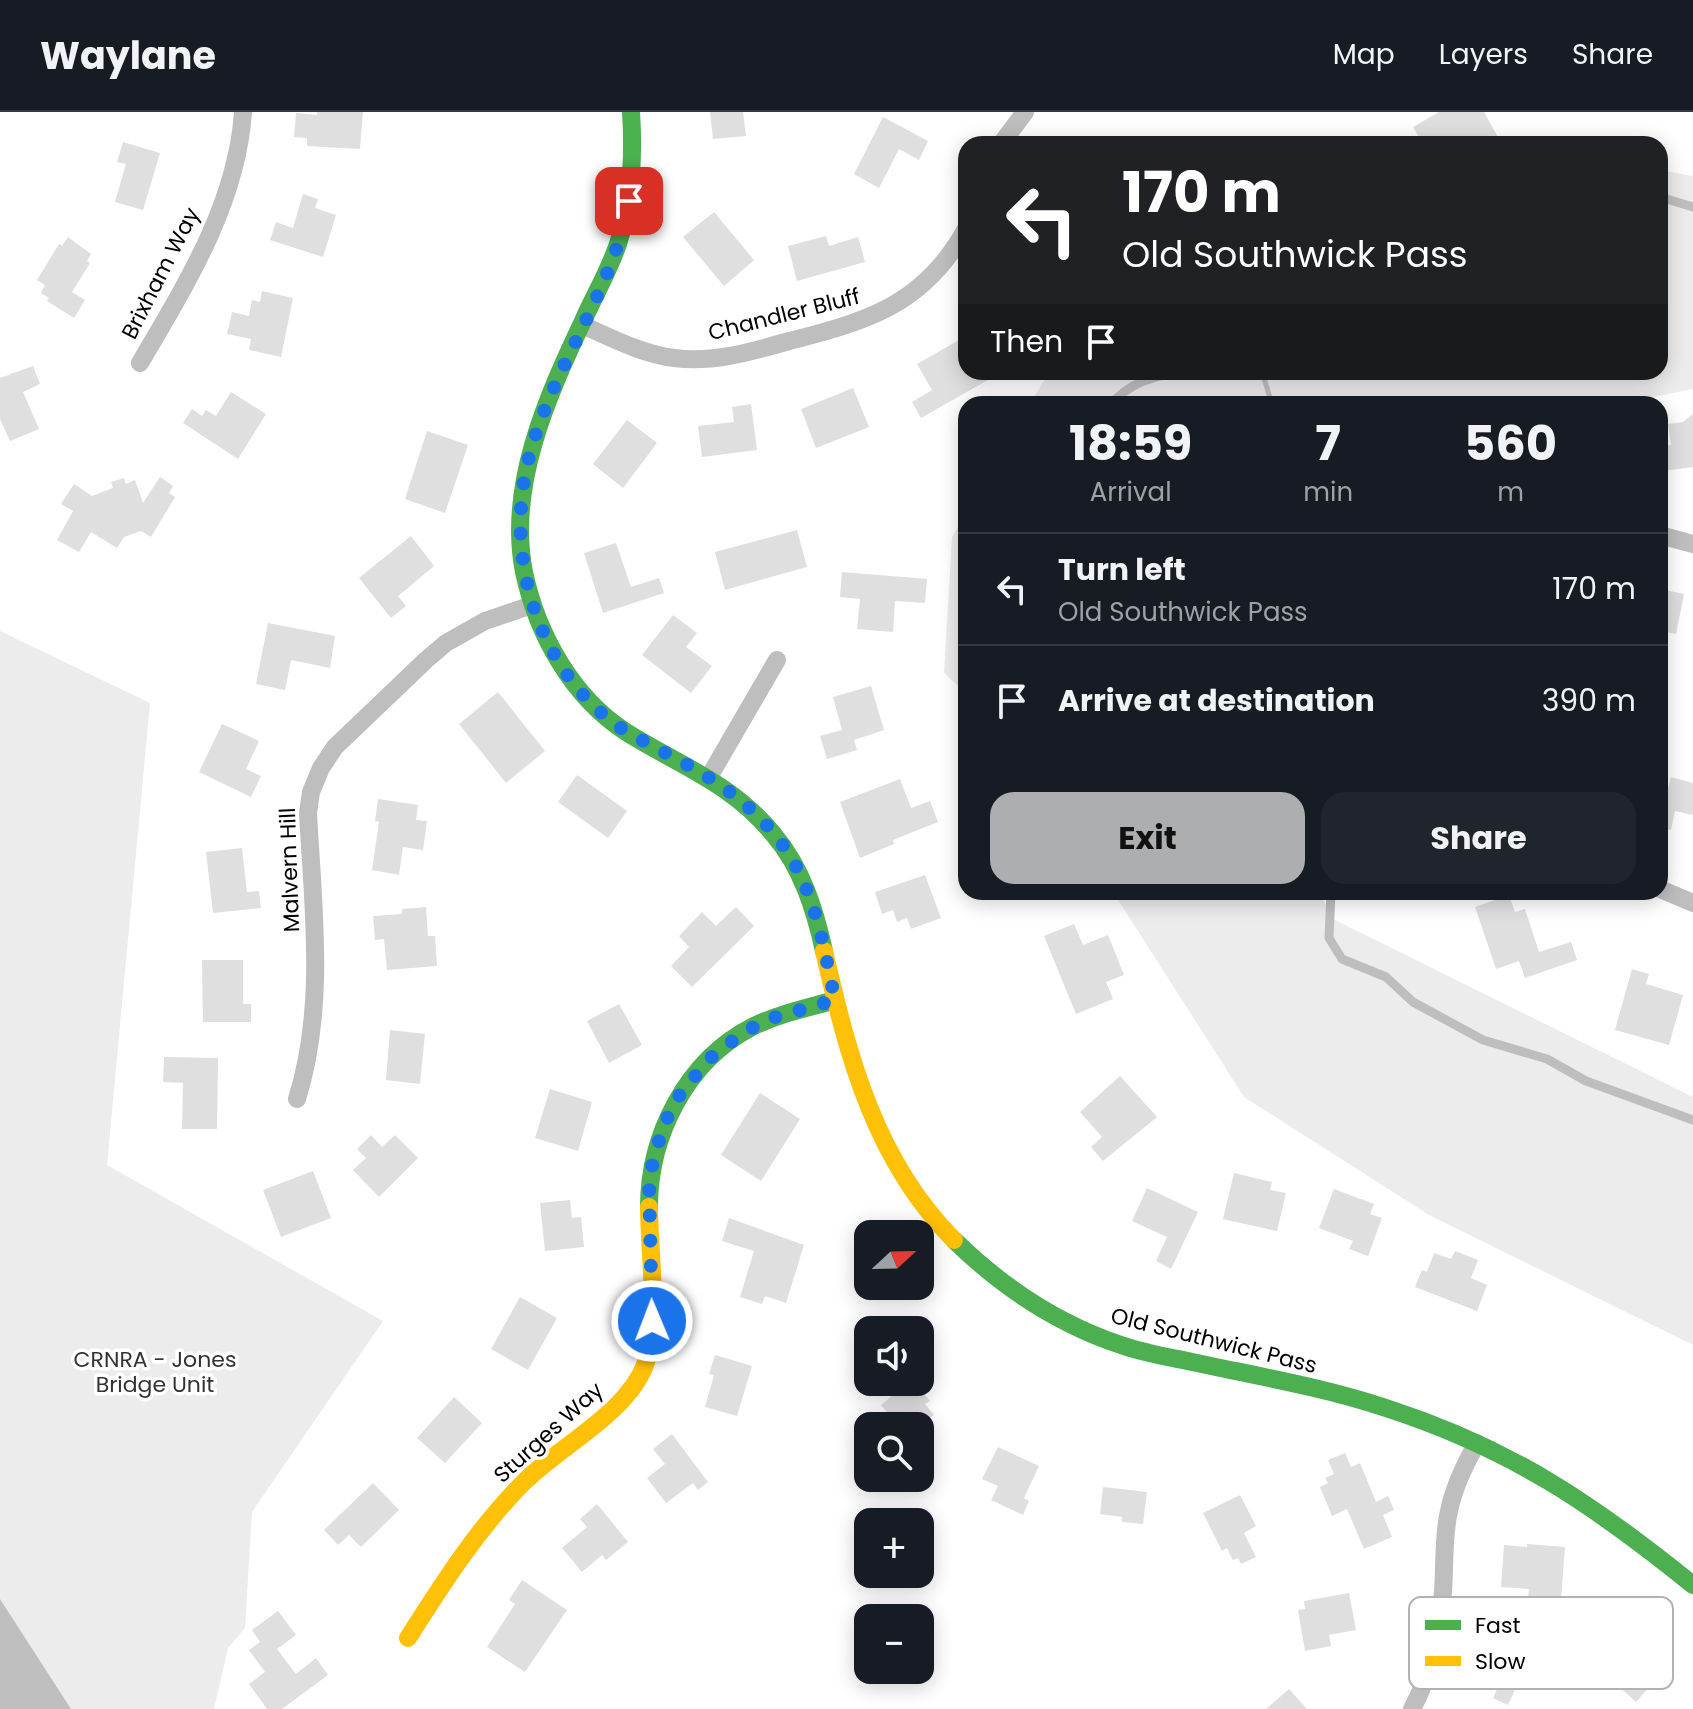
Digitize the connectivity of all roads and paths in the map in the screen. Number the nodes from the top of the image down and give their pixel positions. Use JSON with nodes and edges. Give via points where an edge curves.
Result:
{"nodes":[{"id":1,"x":243,"y":112,"type":"edge"},
{"id":2,"x":631,"y":112,"type":"edge"},
{"id":3,"x":1025,"y":112,"type":"edge"},
{"id":4,"x":1007,"y":136,"type":"edge"},
{"id":5,"x":1668,"y":199,"type":"edge"},
{"id":6,"x":1693,"y":207,"type":"edge"},
{"id":7,"x":958,"y":244,"type":"edge"},
{"id":8,"x":582,"y":325,"type":"junction"},
{"id":9,"x":140,"y":363,"type":"dead end"},
{"id":10,"x":1147,"y":380,"type":"edge"},
{"id":11,"x":1119,"y":396,"type":"edge"},
{"id":12,"x":1668,"y":537,"type":"edge"},
{"id":13,"x":1693,"y":544,"type":"edge"},
{"id":14,"x":532,"y":605,"type":"junction"},
{"id":15,"x":777,"y":660,"type":"dead end"},
{"id":16,"x":709,"y":777,"type":"junction"},
{"id":17,"x":1668,"y":892,"type":"edge"},
{"id":18,"x":1331,"y":900,"type":"edge"},
{"id":19,"x":1693,"y":903,"type":"edge"},
{"id":20,"x":835,"y":1000,"type":"junction"},
{"id":21,"x":297,"y":1099,"type":"dead end"},
{"id":22,"x":1693,"y":1120,"type":"edge"},
{"id":23,"x":1477,"y":1443,"type":"junction"},
{"id":24,"x":1693,"y":1585,"type":"edge"},
{"id":25,"x":1441,"y":1597,"type":"edge"},
{"id":26,"x":408,"y":1638,"type":"dead end"},
{"id":27,"x":1420,"y":1689,"type":"edge"},
{"id":28,"x":1412,"y":1709,"type":"edge"}],
"edges":[{"from":1,"to":9,"type":"street","name":"Brixham Way","via":[[228,184],[208,240]]},
{"from":2,"to":8,"type":"street","name":"Old Southwick Pass","via":[[634,148],[626,218]]},
{"from":3,"to":4,"type":"street"},
{"from":5,"to":6,"type":"lane"},
{"from":7,"to":8,"type":"street","name":"Chandler Bluff","via":[[920,288],[880,314],[741,354],[675,359]]},
{"from":8,"to":14,"type":"street","name":"Old Southwick Pass","via":[[541,418],[525,473],[521,542]]},
{"from":10,"to":11,"type":"lane"},
{"from":12,"to":13,"type":"street"},
{"from":14,"to":16,"type":"street","name":"Old Southwick Pass","via":[[546,640],[591,703],[618,726]]},
{"from":14,"to":21,"type":"street","name":"Malvern Hill","via":[[485,621],[446,643],[335,747],[321,768],[308,813],[316,994]]},
{"from":15,"to":16,"type":"street"},
{"from":16,"to":20,"type":"street","name":"Old Southwick Pass","via":[[759,817],[797,868],[819,923]]},
{"from":17,"to":19,"type":"street"},
{"from":18,"to":22,"type":"lane","via":[[1329,938],[1342,959],[1386,977],[1413,1002],[1483,1040],[1547,1059],[1586,1081]]},
{"from":20,"to":23,"type":"street","name":"Old Southwick Pass","via":[[862,1095],[902,1176],[951,1237],[1016,1292],[1067,1323],[1122,1346],[1351,1397]]},
{"from":20,"to":26,"type":"street","name":"Sturges Way","via":[[769,1019],[743,1033],[709,1059],[679,1096],[663,1126],[649,1177],[652,1321],[643,1371],[610,1412],[545,1462],[488,1520]]},
{"from":23,"to":24,"type":"street","name":"Old Southwick Pass","via":[[1531,1469],[1612,1520]]},
{"from":23,"to":25,"type":"street","via":[[1449,1508]]},
{"from":27,"to":28,"type":"street"}]}
